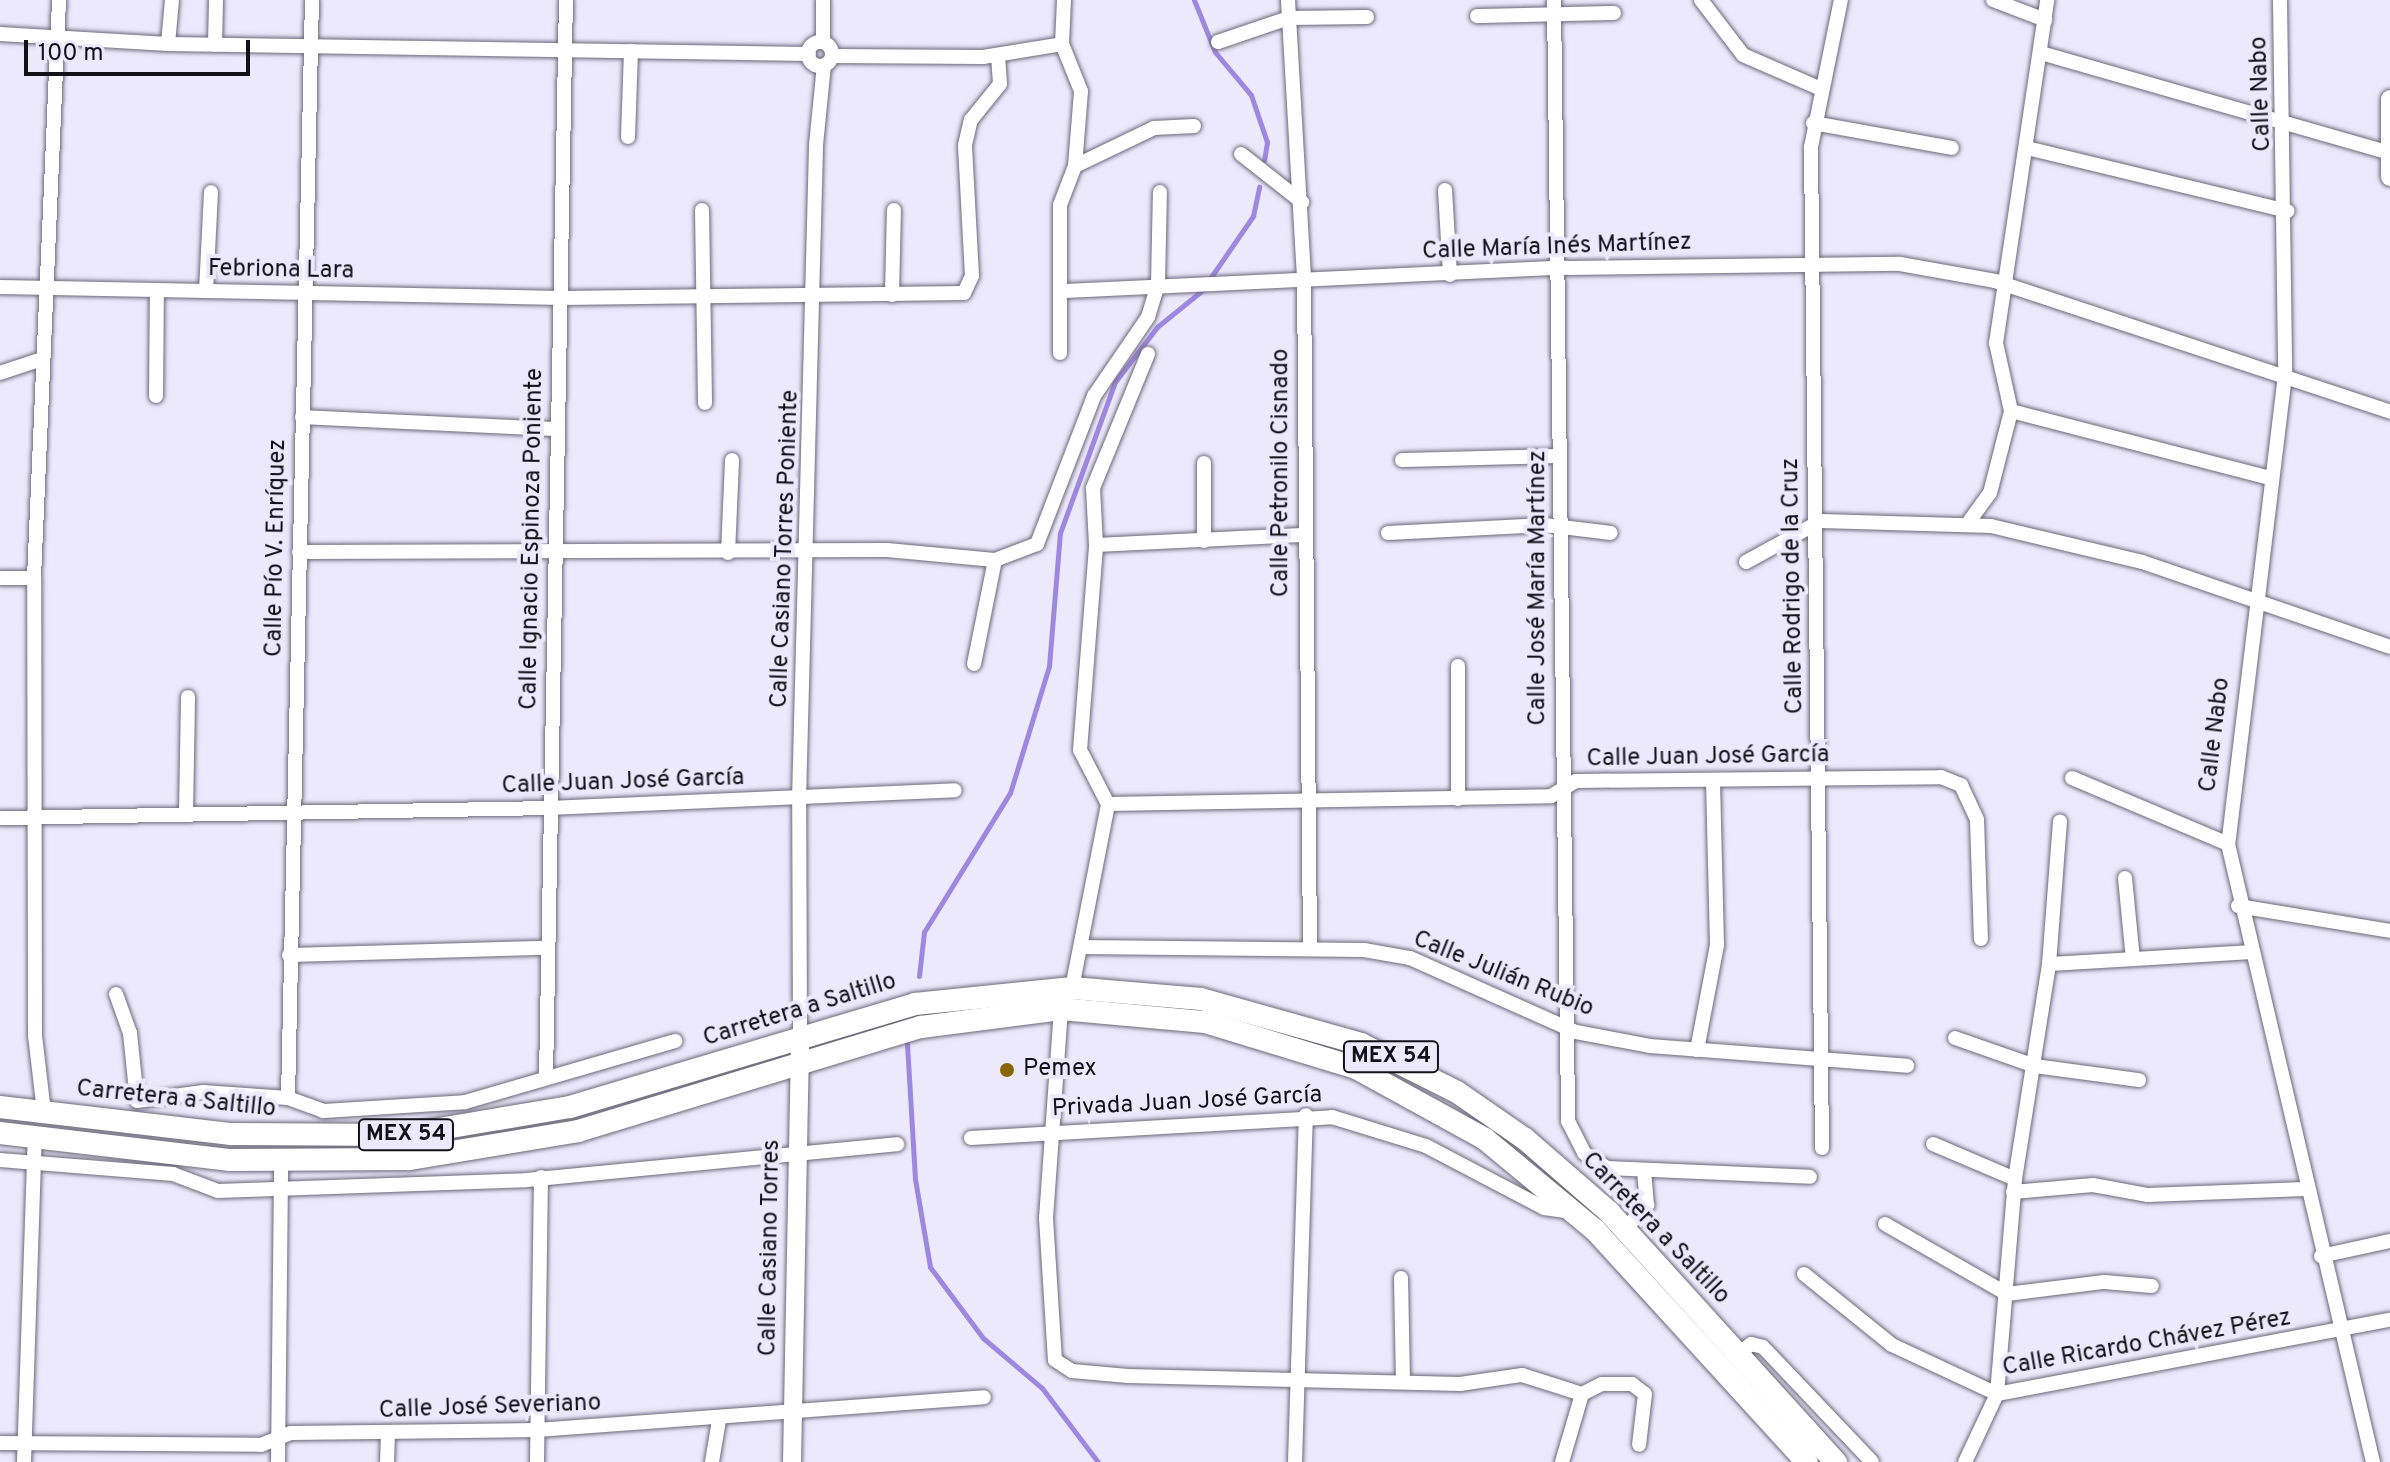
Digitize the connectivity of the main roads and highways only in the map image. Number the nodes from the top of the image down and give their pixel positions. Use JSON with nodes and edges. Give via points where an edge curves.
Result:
{"nodes":[{"id":1,"x":0,"y":1107,"type":"edge"},
{"id":2,"x":0,"y":1133,"type":"edge"},
{"id":3,"x":1807,"y":1462,"type":"edge"},
{"id":4,"x":1836,"y":1462,"type":"edge"}],
"edges":[{"from":1,"to":4,"type":"main road","name":"Carretera a Saltillo","number":"MEX 54","via":[[231,1134],[404,1135],[570,1107],[915,1004],[1072,988],[1201,999],[1361,1044],[1457,1092],[1583,1188],[1625,1229]]},
{"from":2,"to":3,"type":"main road","name":"Carretera a Saltillo","number":"MEX 54","via":[[281,1161],[409,1159],[539,1140],[921,1027],[1061,1009],[1205,1022],[1325,1056],[1485,1139],[1576,1212]]}]}
